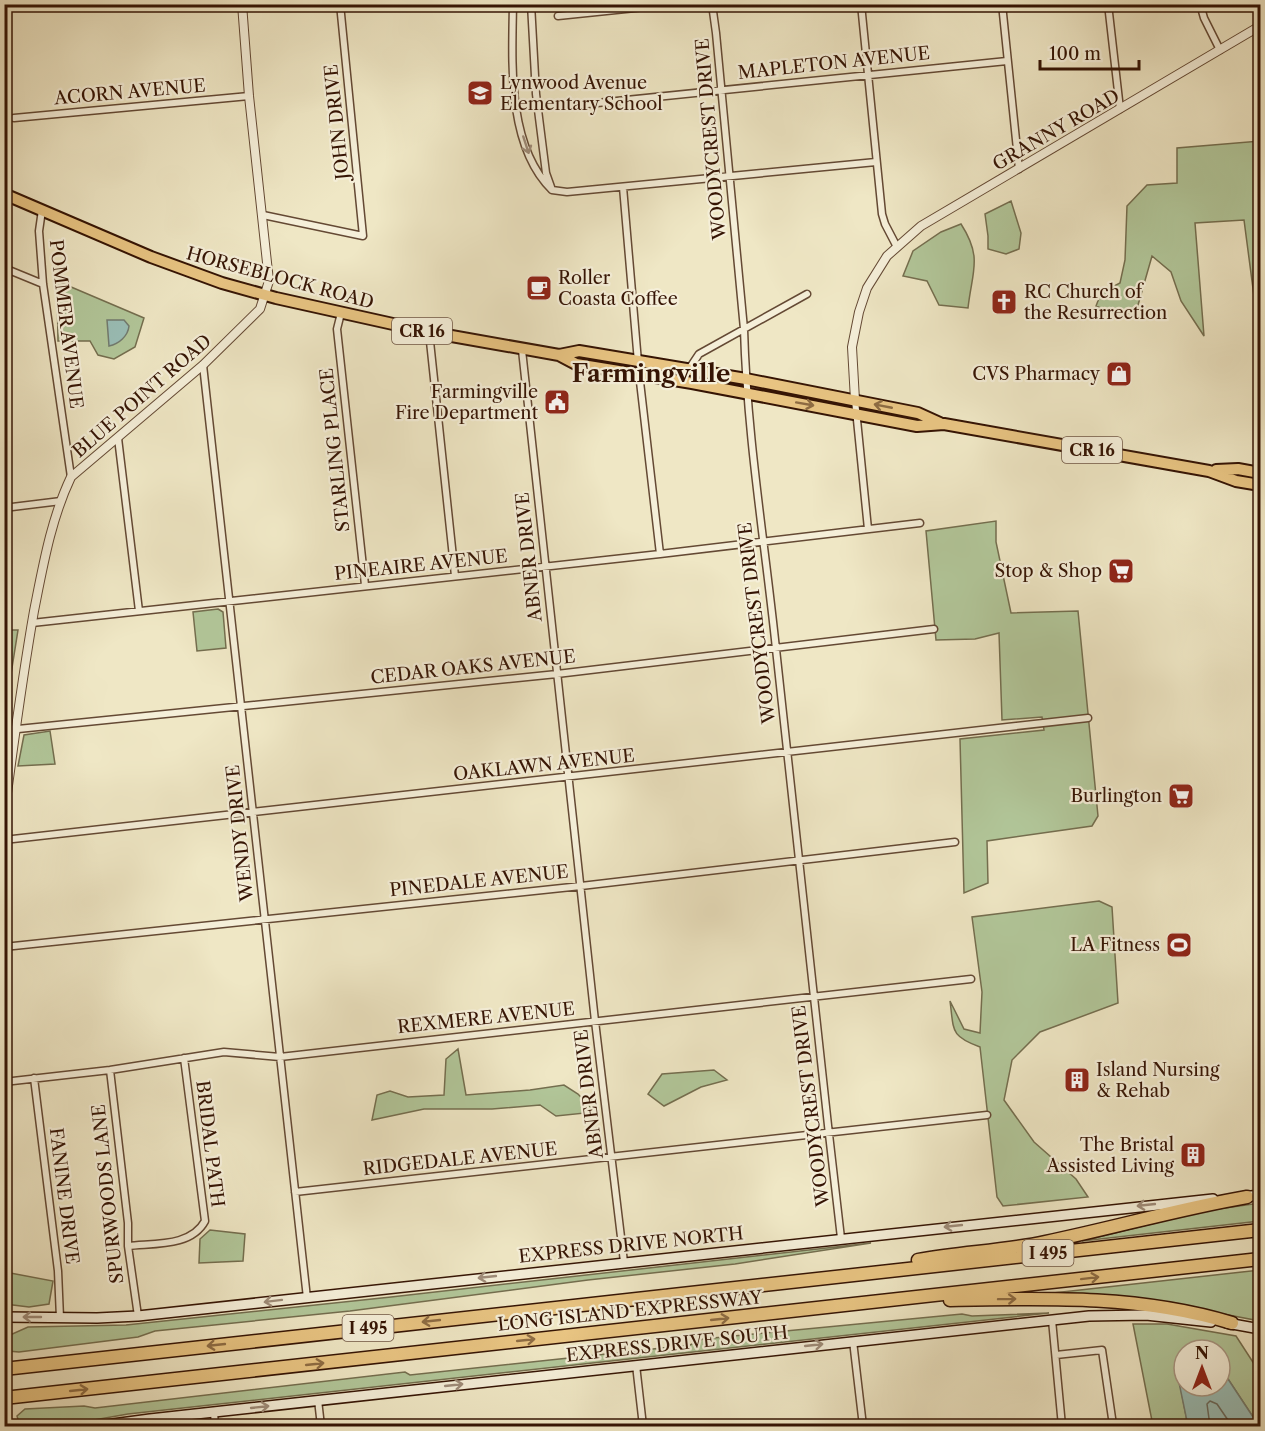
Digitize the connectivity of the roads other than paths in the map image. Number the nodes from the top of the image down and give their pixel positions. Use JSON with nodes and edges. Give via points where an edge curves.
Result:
{"nodes":[{"id":1,"x":242,"y":4,"type":"edge"},
{"id":2,"x":340,"y":4,"type":"edge"},
{"id":3,"x":513,"y":4,"type":"edge"},
{"id":4,"x":531,"y":4,"type":"edge"},
{"id":5,"x":674,"y":4,"type":"edge"},
{"id":6,"x":712,"y":4,"type":"edge"},
{"id":7,"x":861,"y":4,"type":"edge"},
{"id":8,"x":1002,"y":4,"type":"edge"},
{"id":9,"x":1108,"y":4,"type":"edge"},
{"id":10,"x":1200,"y":4,"type":"edge"},
{"id":11,"x":558,"y":16,"type":"dead end"},
{"id":12,"x":1260,"y":26,"type":"edge"},
{"id":13,"x":1220,"y":50,"type":"junction"},
{"id":14,"x":1007,"y":61,"type":"junction"},
{"id":15,"x":869,"y":74,"type":"junction"},
{"id":16,"x":721,"y":89,"type":"junction"},
{"id":17,"x":249,"y":96,"type":"junction"},
{"id":18,"x":558,"y":107,"type":"dead end"},
{"id":19,"x":1120,"y":109,"type":"junction"},
{"id":20,"x":14,"y":118,"type":"dead end"},
{"id":21,"x":876,"y":162,"type":"junction"},
{"id":22,"x":1019,"y":169,"type":"junction"},
{"id":23,"x":728,"y":176,"type":"junction"},
{"id":24,"x":622,"y":187,"type":"junction"},
{"id":25,"x":552,"y":190,"type":"junction"},
{"id":26,"x":4,"y":194,"type":"edge"},
{"id":27,"x":42,"y":210,"type":"junction"},
{"id":28,"x":262,"y":215,"type":"junction"},
{"id":29,"x":897,"y":247,"type":"junction"},
{"id":30,"x":4,"y":268,"type":"edge"},
{"id":31,"x":42,"y":284,"type":"junction"},
{"id":32,"x":807,"y":294,"type":"dead end"},
{"id":33,"x":265,"y":295,"type":"junction"},
{"id":34,"x":341,"y":313,"type":"junction"},
{"id":35,"x":744,"y":330,"type":"junction"},
{"id":36,"x":429,"y":332,"type":"junction"},
{"id":37,"x":522,"y":350,"type":"junction"},
{"id":38,"x":559,"y":355,"type":"junction"},
{"id":39,"x":638,"y":360,"type":"junction"},
{"id":40,"x":203,"y":365,"type":"junction"},
{"id":41,"x":689,"y":369,"type":"junction"},
{"id":42,"x":639,"y":374,"type":"junction"},
{"id":43,"x":746,"y":379,"type":"junction"},
{"id":44,"x":747,"y":393,"type":"junction"},
{"id":45,"x":855,"y":400,"type":"junction"},
{"id":46,"x":856,"y":413,"type":"junction"},
{"id":47,"x":944,"y":424,"type":"junction"},
{"id":48,"x":118,"y":438,"type":"junction"},
{"id":49,"x":1209,"y":471,"type":"junction"},
{"id":50,"x":1260,"y":473,"type":"edge"},
{"id":51,"x":71,"y":477,"type":"junction"},
{"id":52,"x":1260,"y":485,"type":"edge"},
{"id":53,"x":60,"y":501,"type":"junction"},
{"id":54,"x":4,"y":508,"type":"edge"},
{"id":55,"x":920,"y":523,"type":"dead end"},
{"id":56,"x":868,"y":529,"type":"junction"},
{"id":57,"x":762,"y":542,"type":"junction"},
{"id":58,"x":660,"y":554,"type":"junction"},
{"id":59,"x":546,"y":566,"type":"junction"},
{"id":60,"x":455,"y":576,"type":"junction"},
{"id":61,"x":364,"y":585,"type":"junction"},
{"id":62,"x":230,"y":602,"type":"junction"},
{"id":63,"x":139,"y":611,"type":"junction"},
{"id":64,"x":32,"y":623,"type":"junction"},
{"id":65,"x":934,"y":629,"type":"dead end"},
{"id":66,"x":776,"y":647,"type":"junction"},
{"id":67,"x":557,"y":674,"type":"junction"},
{"id":68,"x":241,"y":707,"type":"junction"},
{"id":69,"x":1088,"y":718,"type":"dead end"},
{"id":70,"x":16,"y":730,"type":"junction"},
{"id":71,"x":4,"y":734,"type":"edge"},
{"id":72,"x":786,"y":753,"type":"junction"},
{"id":73,"x":568,"y":777,"type":"junction"},
{"id":74,"x":254,"y":812,"type":"junction"},
{"id":75,"x":4,"y":816,"type":"edge"},
{"id":76,"x":4,"y":840,"type":"edge"},
{"id":77,"x":955,"y":842,"type":"dead end"},
{"id":78,"x":798,"y":860,"type":"junction"},
{"id":79,"x":581,"y":886,"type":"junction"},
{"id":80,"x":265,"y":919,"type":"junction"},
{"id":81,"x":4,"y":947,"type":"edge"},
{"id":82,"x":971,"y":978,"type":"dead end"},
{"id":83,"x":813,"y":997,"type":"junction"},
{"id":84,"x":596,"y":1021,"type":"junction"},
{"id":85,"x":280,"y":1057,"type":"junction"},
{"id":86,"x":184,"y":1058,"type":"junction"},
{"id":87,"x":110,"y":1070,"type":"junction"},
{"id":88,"x":34,"y":1078,"type":"junction"},
{"id":89,"x":4,"y":1082,"type":"edge"},
{"id":90,"x":987,"y":1115,"type":"dead end"},
{"id":91,"x":829,"y":1133,"type":"junction"},
{"id":92,"x":612,"y":1158,"type":"junction"},
{"id":93,"x":294,"y":1192,"type":"junction"},
{"id":94,"x":1260,"y":1195,"type":"edge"},
{"id":95,"x":1247,"y":1197,"type":"junction"},
{"id":96,"x":1260,"y":1230,"type":"edge"},
{"id":97,"x":841,"y":1238,"type":"junction"},
{"id":98,"x":128,"y":1246,"type":"junction"},
{"id":99,"x":1260,"y":1259,"type":"edge"},
{"id":100,"x":624,"y":1262,"type":"junction"},
{"id":101,"x":836,"y":1276,"type":"junction"},
{"id":102,"x":307,"y":1298,"type":"junction"},
{"id":103,"x":865,"y":1303,"type":"junction"},
{"id":104,"x":138,"y":1316,"type":"junction"},
{"id":105,"x":4,"y":1317,"type":"edge"},
{"id":106,"x":60,"y":1318,"type":"junction"},
{"id":107,"x":1052,"y":1320,"type":"junction"},
{"id":108,"x":1232,"y":1323,"type":"junction"},
{"id":109,"x":1260,"y":1329,"type":"edge"},
{"id":110,"x":853,"y":1341,"type":"junction"},
{"id":111,"x":1056,"y":1355,"type":"junction"},
{"id":112,"x":636,"y":1365,"type":"junction"},
{"id":113,"x":11,"y":1368,"type":"edge"},
{"id":114,"x":4,"y":1398,"type":"edge"},
{"id":115,"x":318,"y":1401,"type":"junction"},
{"id":116,"x":214,"y":1412,"type":"junction"},
{"id":117,"x":98,"y":1426,"type":"edge"},
{"id":118,"x":215,"y":1426,"type":"edge"},
{"id":119,"x":321,"y":1426,"type":"edge"},
{"id":120,"x":642,"y":1426,"type":"edge"},
{"id":121,"x":863,"y":1426,"type":"edge"},
{"id":122,"x":1062,"y":1426,"type":"edge"},
{"id":123,"x":1102,"y":1426,"type":"edge"}],
"edges":[{"from":1,"to":17,"type":"street","name":"BLUE POINT ROAD"},
{"from":2,"to":28,"type":"street","name":"JOHN DRIVE","via":[[363,236]]},
{"from":3,"to":25,"type":"street","one_way":true,"via":[[516,106],[525,147],[537,173]]},
{"from":4,"to":25,"type":"street","via":[[536,94],[546,173]]},
{"from":5,"to":11,"type":"street"},
{"from":6,"to":16,"type":"street","name":"WOODYCREST DRIVE"},
{"from":7,"to":15,"type":"street"},
{"from":8,"to":14,"type":"street"},
{"from":9,"to":19,"type":"street"},
{"from":10,"to":13,"type":"street"},
{"from":12,"to":13,"type":"street","name":"GRANNY ROAD"},
{"from":13,"to":19,"type":"street","name":"GRANNY ROAD"},
{"from":14,"to":15,"type":"street","name":"MAPLETON AVENUE"},
{"from":14,"to":22,"type":"street"},
{"from":15,"to":16,"type":"street","name":"MAPLETON AVENUE"},
{"from":15,"to":21,"type":"street"},
{"from":16,"to":18,"type":"street","name":"MAPLETON AVENUE"},
{"from":16,"to":23,"type":"street","name":"WOODYCREST DRIVE"},
{"from":17,"to":20,"type":"street","name":"ACORN AVENUE"},
{"from":17,"to":28,"type":"street","name":"BLUE POINT ROAD"},
{"from":19,"to":22,"type":"street","name":"GRANNY ROAD"},
{"from":21,"to":23,"type":"street"},
{"from":21,"to":29,"type":"street","via":[[885,224]]},
{"from":22,"to":29,"type":"street","name":"GRANNY ROAD","via":[[921,226]]},
{"from":23,"to":24,"type":"street"},
{"from":23,"to":35,"type":"street","name":"WOODYCREST DRIVE"},
{"from":24,"to":25,"type":"street"},
{"from":24,"to":39,"type":"street"},
{"from":26,"to":27,"type":"main road","name":"HORSEBLOCK ROAD","number":"CR 16"},
{"from":27,"to":31,"type":"street","name":"POMMER AVENUE"},
{"from":27,"to":33,"type":"main road","name":"HORSEBLOCK ROAD","number":"CR 16","via":[[177,267]]},
{"from":28,"to":33,"type":"street","name":"BLUE POINT ROAD","via":[[269,281]]},
{"from":29,"to":45,"type":"street","name":"GRANNY ROAD","via":[[867,288],[859,312],[852,346]]},
{"from":30,"to":31,"type":"street"},
{"from":31,"to":51,"type":"street","name":"POMMER AVENUE"},
{"from":32,"to":35,"type":"street"},
{"from":33,"to":34,"type":"main road","name":"HORSEBLOCK ROAD","number":"CR 16"},
{"from":33,"to":40,"type":"street","name":"BLUE POINT ROAD","via":[[260,309]]},
{"from":34,"to":36,"type":"main road","name":"HORSEBLOCK ROAD","number":"CR 16"},
{"from":34,"to":61,"type":"street","name":"STARLING PLACE","via":[[337,329]]},
{"from":35,"to":41,"type":"street","via":[[699,354]]},
{"from":35,"to":43,"type":"street","name":"WOODYCREST DRIVE"},
{"from":36,"to":37,"type":"main road","name":"HORSEBLOCK ROAD","number":"CR 16"},
{"from":36,"to":60,"type":"street"},
{"from":37,"to":38,"type":"main road","name":"HORSEBLOCK ROAD","number":"CR 16"},
{"from":37,"to":59,"type":"street","name":"ABNER DRIVE"},
{"from":38,"to":39,"type":"main road","name":"HORSEBLOCK ROAD","number":"CR 16","via":[[579,351]]},
{"from":38,"to":42,"type":"main road","name":"HORSEBLOCK ROAD","number":"CR 16","via":[[576,364]]},
{"from":39,"to":41,"type":"main road","name":"HORSEBLOCK ROAD","number":"CR 16"},
{"from":39,"to":42,"type":"street"},
{"from":40,"to":48,"type":"street","name":"BLUE POINT ROAD"},
{"from":40,"to":62,"type":"street","name":"WENDY DRIVE"},
{"from":41,"to":43,"type":"main road","name":"HORSEBLOCK ROAD","number":"CR 16"},
{"from":42,"to":44,"type":"main road","name":"HORSEBLOCK ROAD","number":"CR 16"},
{"from":42,"to":58,"type":"street"},
{"from":43,"to":44,"type":"street","name":"WOODYCREST DRIVE"},
{"from":43,"to":45,"type":"main road","name":"HORSEBLOCK ROAD","number":"CR 16"},
{"from":44,"to":46,"type":"main road","name":"HORSEBLOCK ROAD","number":"CR 16","one_way":true},
{"from":44,"to":57,"type":"street","name":"WOODYCREST DRIVE"},
{"from":45,"to":46,"type":"street"},
{"from":47,"to":45,"type":"main road","name":"HORSEBLOCK ROAD","number":"CR 16","one_way":true,"via":[[918,412]]},
{"from":46,"to":47,"type":"main road","name":"HORSEBLOCK ROAD","number":"CR 16","via":[[917,426]]},
{"from":46,"to":56,"type":"street"},
{"from":47,"to":49,"type":"main road","name":"HORSEBLOCK ROAD","number":"CR 16"},
{"from":48,"to":51,"type":"street","name":"BLUE POINT ROAD"},
{"from":48,"to":63,"type":"street"},
{"from":49,"to":50,"type":"main road","name":"HORSEBLOCK ROAD","number":"CR 16","via":[[1238,469]]},
{"from":49,"to":52,"type":"main road","name":"HORSEBLOCK ROAD","number":"CR 16"},
{"from":51,"to":53,"type":"street","name":"BLUE POINT ROAD"},
{"from":53,"to":54,"type":"street"},
{"from":53,"to":64,"type":"street","name":"BLUE POINT ROAD"},
{"from":55,"to":56,"type":"street","name":"PINEAIRE AVENUE"},
{"from":56,"to":57,"type":"street","name":"PINEAIRE AVENUE"},
{"from":57,"to":58,"type":"street","name":"PINEAIRE AVENUE"},
{"from":57,"to":66,"type":"street","name":"WOODYCREST DRIVE"},
{"from":58,"to":59,"type":"street","name":"PINEAIRE AVENUE"},
{"from":59,"to":60,"type":"street","name":"PINEAIRE AVENUE"},
{"from":59,"to":67,"type":"street","name":"ABNER DRIVE"},
{"from":60,"to":61,"type":"street","name":"PINEAIRE AVENUE"},
{"from":61,"to":62,"type":"street","name":"PINEAIRE AVENUE"},
{"from":62,"to":63,"type":"street","name":"PINEAIRE AVENUE"},
{"from":62,"to":68,"type":"street","name":"WENDY DRIVE"},
{"from":63,"to":64,"type":"street","name":"PINEAIRE AVENUE"},
{"from":64,"to":70,"type":"street","name":"BLUE POINT ROAD"},
{"from":65,"to":66,"type":"street","name":"CEDAR OAKS AVENUE"},
{"from":66,"to":67,"type":"street","name":"CEDAR OAKS AVENUE"},
{"from":66,"to":72,"type":"street","name":"WOODYCREST DRIVE"},
{"from":67,"to":68,"type":"street","name":"CEDAR OAKS AVENUE"},
{"from":67,"to":73,"type":"street","name":"ABNER DRIVE"},
{"from":68,"to":70,"type":"street","name":"CEDAR OAKS AVENUE"},
{"from":68,"to":74,"type":"street","name":"WENDY DRIVE"},
{"from":69,"to":72,"type":"street","name":"OAKLAWN AVENUE"},
{"from":70,"to":71,"type":"street","name":"CEDAR OAKS AVENUE"},
{"from":70,"to":75,"type":"street","name":"BLUE POINT ROAD"},
{"from":72,"to":73,"type":"street","name":"OAKLAWN AVENUE"},
{"from":72,"to":78,"type":"street","name":"WOODYCREST DRIVE"},
{"from":73,"to":74,"type":"street","name":"OAKLAWN AVENUE"},
{"from":73,"to":79,"type":"street","name":"ABNER DRIVE"},
{"from":74,"to":76,"type":"street","name":"OAKLAWN AVENUE"},
{"from":74,"to":80,"type":"street","name":"WENDY DRIVE"},
{"from":77,"to":78,"type":"street","name":"PINEDALE AVENUE"},
{"from":78,"to":79,"type":"street","name":"PINEDALE AVENUE"},
{"from":78,"to":83,"type":"street","name":"WOODYCREST DRIVE"},
{"from":79,"to":80,"type":"street","name":"PINEDALE AVENUE"},
{"from":79,"to":84,"type":"street","name":"ABNER DRIVE"},
{"from":80,"to":81,"type":"street","name":"PINEDALE AVENUE"},
{"from":80,"to":85,"type":"street","name":"WENDY DRIVE"},
{"from":82,"to":83,"type":"street","name":"REXMERE AVENUE"},
{"from":83,"to":84,"type":"street","name":"REXMERE AVENUE"},
{"from":83,"to":91,"type":"street","name":"WOODYCREST DRIVE"},
{"from":84,"to":85,"type":"street","name":"REXMERE AVENUE"},
{"from":84,"to":92,"type":"street","name":"ABNER DRIVE"},
{"from":85,"to":86,"type":"street","name":"REXMERE AVENUE","via":[[224,1052]]},
{"from":85,"to":93,"type":"street","name":"WENDY DRIVE"},
{"from":86,"to":87,"type":"street","name":"REXMERE AVENUE"},
{"from":86,"to":98,"type":"street","name":"BRIDAL PATH","via":[[205,1221],[186,1239]]},
{"from":87,"to":88,"type":"street","name":"REXMERE AVENUE"},
{"from":87,"to":98,"type":"street","name":"SPURWOODS LANE"},
{"from":88,"to":89,"type":"street","name":"REXMERE AVENUE"},
{"from":88,"to":106,"type":"street","name":"FANINE DRIVE","via":[[58,1271]]},
{"from":90,"to":91,"type":"street","name":"RIDGEDALE AVENUE"},
{"from":91,"to":92,"type":"street","name":"RIDGEDALE AVENUE"},
{"from":91,"to":97,"type":"street","name":"WOODYCREST DRIVE"},
{"from":92,"to":93,"type":"street","name":"RIDGEDALE AVENUE"},
{"from":92,"to":100,"type":"street","name":"ABNER DRIVE"},
{"from":93,"to":102,"type":"street","name":"WENDY DRIVE"},
{"from":94,"to":95,"type":"main road","name":"EXPRESS DRIVE NORTH"},
{"from":95,"to":97,"type":"main road","name":"EXPRESS DRIVE NORTH","one_way":true},
{"from":95,"to":101,"type":"highway","via":[[1043,1243],[947,1254]]},
{"from":96,"to":101,"type":"highway","name":"LONG ISLAND EXPRESSWAY","number":"I 495"},
{"from":97,"to":100,"type":"main road","name":"EXPRESS DRIVE NORTH"},
{"from":98,"to":104,"type":"street","name":"SPURWOODS LANE"},
{"from":103,"to":99,"type":"highway","name":"LONG ISLAND EXPRESSWAY","number":"I 495","one_way":true},
{"from":100,"to":102,"type":"main road","name":"EXPRESS DRIVE NORTH","one_way":true},
{"from":101,"to":113,"type":"highway","name":"LONG ISLAND EXPRESSWAY","number":"I 495","one_way":true},
{"from":102,"to":104,"type":"main road","name":"EXPRESS DRIVE NORTH","one_way":true},
{"from":103,"to":108,"type":"highway","one_way":true,"via":[[1096,1300],[1198,1313]]},
{"from":114,"to":103,"type":"highway","name":"LONG ISLAND EXPRESSWAY","number":"I 495","one_way":true},
{"from":104,"to":106,"type":"main road","name":"EXPRESS DRIVE NORTH"},
{"from":106,"to":105,"type":"main road","name":"EXPRESS DRIVE NORTH","one_way":true},
{"from":107,"to":108,"type":"main road","name":"EXPRESS DRIVE SOUTH","via":[[1126,1314]]},
{"from":107,"to":110,"type":"main road","name":"EXPRESS DRIVE SOUTH"},
{"from":107,"to":111,"type":"street"},
{"from":108,"to":109,"type":"main road","name":"EXPRESS DRIVE SOUTH"},
{"from":112,"to":110,"type":"main road","name":"EXPRESS DRIVE SOUTH","one_way":true},
{"from":110,"to":121,"type":"street"},
{"from":111,"to":122,"type":"street"},
{"from":111,"to":123,"type":"street","via":[[1102,1350],[1113,1425]]},
{"from":115,"to":112,"type":"main road","name":"EXPRESS DRIVE SOUTH","one_way":true},
{"from":112,"to":120,"type":"street"},
{"from":116,"to":115,"type":"main road","name":"EXPRESS DRIVE SOUTH","one_way":true},
{"from":115,"to":119,"type":"street"},
{"from":116,"to":117,"type":"main road","name":"EXPRESS DRIVE SOUTH"},
{"from":116,"to":118,"type":"street"}]}
